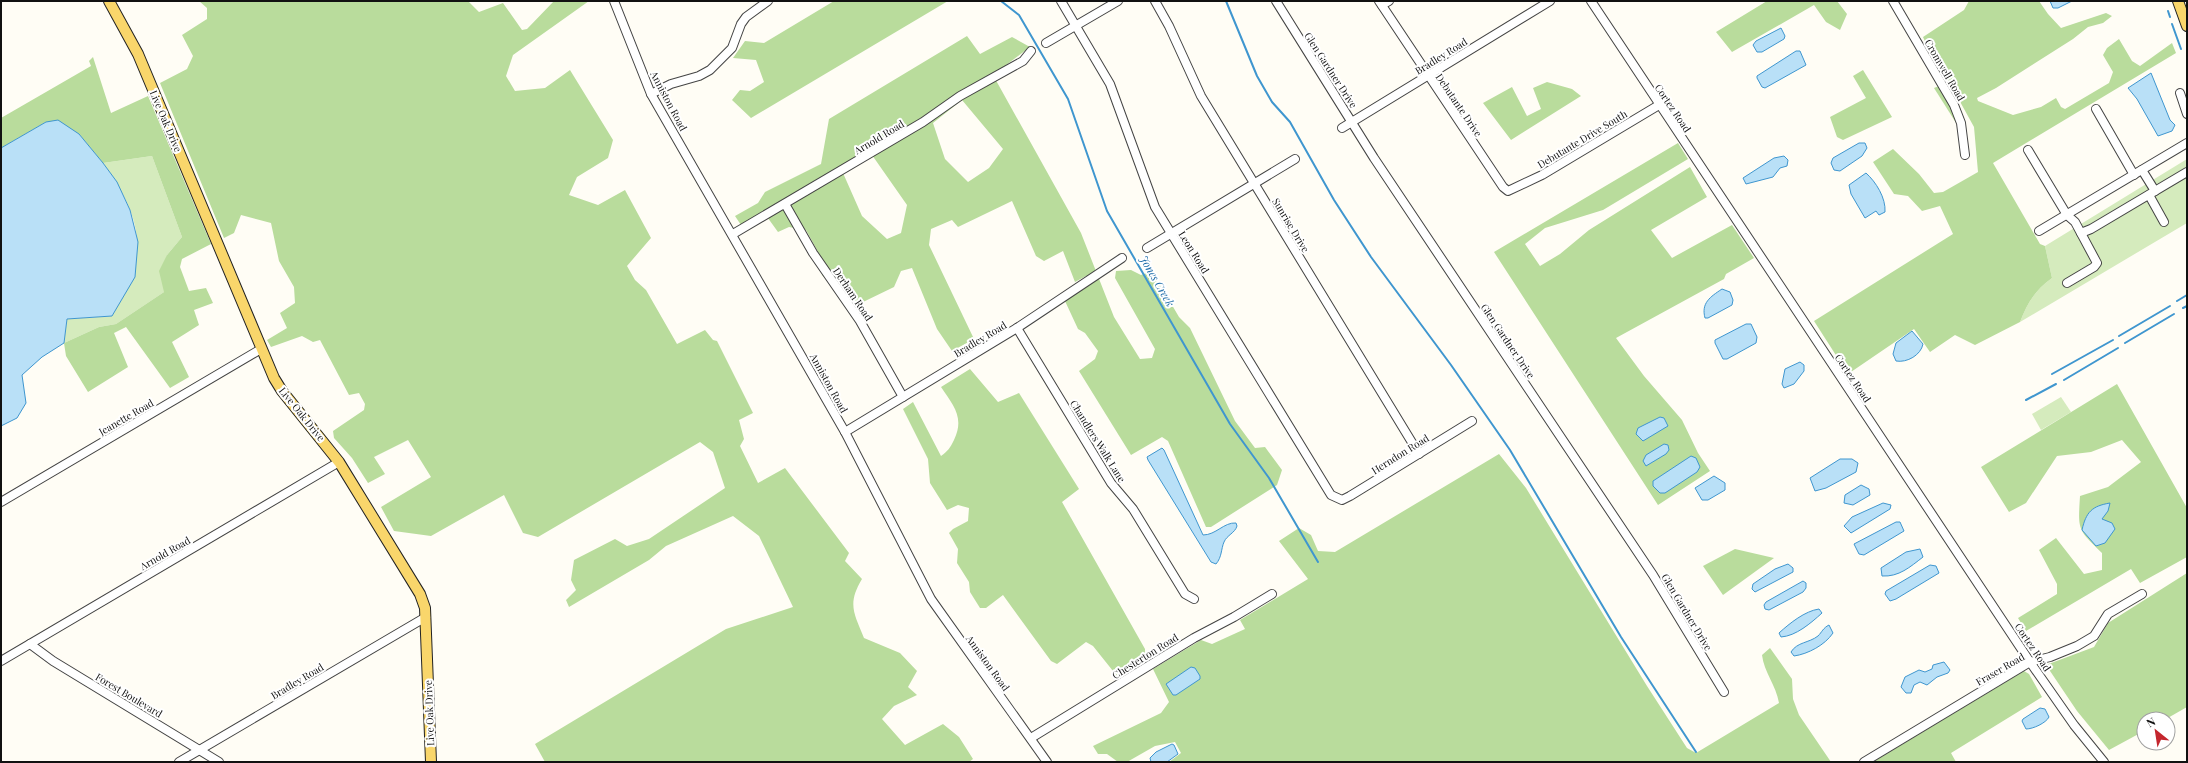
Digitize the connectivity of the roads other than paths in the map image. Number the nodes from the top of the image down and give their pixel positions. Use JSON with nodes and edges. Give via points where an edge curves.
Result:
{"nodes":[{"id":1,"x":109,"y":1,"type":"edge"},
{"id":2,"x":614,"y":1,"type":"edge"},
{"id":3,"x":768,"y":1,"type":"edge"},
{"id":4,"x":1061,"y":1,"type":"edge"},
{"id":5,"x":1118,"y":1,"type":"edge"},
{"id":6,"x":1155,"y":1,"type":"edge"},
{"id":7,"x":1276,"y":1,"type":"edge"},
{"id":8,"x":1550,"y":1,"type":"edge"},
{"id":9,"x":1591,"y":1,"type":"edge"},
{"id":10,"x":1893,"y":1,"type":"edge"},
{"id":11,"x":2178,"y":1,"type":"edge"},
{"id":12,"x":1383,"y":2,"type":"edge"},
{"id":13,"x":1076,"y":25,"type":"junction"},
{"id":14,"x":2187,"y":26,"type":"edge"},
{"id":15,"x":1046,"y":43,"type":"dead end"},
{"id":16,"x":1031,"y":51,"type":"dead end"},
{"id":17,"x":1428,"y":76,"type":"junction"},
{"id":18,"x":2180,"y":93,"type":"dead end"},
{"id":19,"x":651,"y":94,"type":"junction"},
{"id":20,"x":1659,"y":105,"type":"junction"},
{"id":21,"x":2096,"y":109,"type":"dead end"},
{"id":22,"x":2187,"y":114,"type":"edge"},
{"id":23,"x":1352,"y":122,"type":"junction"},
{"id":24,"x":1342,"y":128,"type":"dead end"},
{"id":25,"x":2187,"y":143,"type":"edge"},
{"id":26,"x":2028,"y":150,"type":"dead end"},
{"id":27,"x":1965,"y":155,"type":"dead end"},
{"id":28,"x":1294,"y":158,"type":"dead end"},
{"id":29,"x":2142,"y":170,"type":"junction"},
{"id":30,"x":2187,"y":172,"type":"edge"},
{"id":31,"x":2134,"y":175,"type":"junction"},
{"id":32,"x":1254,"y":183,"type":"junction"},
{"id":33,"x":1515,"y":189,"type":"joint"},
{"id":34,"x":2152,"y":193,"type":"junction"},
{"id":35,"x":785,"y":204,"type":"junction"},
{"id":36,"x":2066,"y":215,"type":"junction"},
{"id":37,"x":2164,"y":222,"type":"dead end"},
{"id":38,"x":2039,"y":231,"type":"dead end"},
{"id":39,"x":2081,"y":233,"type":"junction"},
{"id":40,"x":733,"y":234,"type":"junction"},
{"id":41,"x":1171,"y":234,"type":"junction"},
{"id":42,"x":1147,"y":248,"type":"dead end"},
{"id":43,"x":1122,"y":258,"type":"dead end"},
{"id":44,"x":2067,"y":283,"type":"dead end"},
{"id":45,"x":1017,"y":328,"type":"junction"},
{"id":46,"x":262,"y":349,"type":"junction"},
{"id":47,"x":903,"y":397,"type":"junction"},
{"id":48,"x":1472,"y":421,"type":"dead end"},
{"id":49,"x":845,"y":432,"type":"junction"},
{"id":50,"x":1419,"y":454,"type":"junction"},
{"id":51,"x":339,"y":462,"type":"junction"},
{"id":52,"x":1337,"y":499,"type":"joint"},
{"id":53,"x":1,"y":502,"type":"edge"},
{"id":54,"x":1272,"y":594,"type":"dead end"},
{"id":55,"x":2142,"y":594,"type":"dead end"},
{"id":56,"x":1194,"y":599,"type":"dead end"},
{"id":57,"x":426,"y":617,"type":"junction"},
{"id":58,"x":30,"y":644,"type":"junction"},
{"id":59,"x":1,"y":660,"type":"edge"},
{"id":60,"x":2030,"y":662,"type":"junction"},
{"id":61,"x":1724,"y":692,"type":"dead end"},
{"id":62,"x":1031,"y":738,"type":"junction"},
{"id":63,"x":198,"y":751,"type":"junction"},
{"id":64,"x":179,"y":762,"type":"edge"},
{"id":65,"x":219,"y":762,"type":"edge"},
{"id":66,"x":431,"y":762,"type":"edge"},
{"id":67,"x":1047,"y":762,"type":"edge"},
{"id":68,"x":1864,"y":762,"type":"edge"},
{"id":69,"x":2104,"y":762,"type":"edge"}],
"edges":[{"from":1,"to":46,"type":"main road","name":"Live Oak Drive","via":[[138,54]]},
{"from":2,"to":19,"type":"street","name":"Anniston Road"},
{"from":3,"to":19,"type":"street","via":[[746,17],[732,48],[710,70]]},
{"from":4,"to":13,"type":"street","name":"Leon Road"},
{"from":5,"to":13,"type":"street"},
{"from":6,"to":32,"type":"street","name":"Sunrise Drive","via":[[1201,96]]},
{"from":7,"to":23,"type":"street","name":"Glen Gardner Drive"},
{"from":8,"to":17,"type":"street","name":"Bradley Road"},
{"from":9,"to":20,"type":"street","name":"Cortez Road"},
{"from":10,"to":27,"type":"street","name":"Cromwell Road","via":[[1954,104],[1961,123]]},
{"from":11,"to":14,"type":"main road"},
{"from":12,"to":17,"type":"street","name":"Debutante Drive"},
{"from":13,"to":15,"type":"street"},
{"from":13,"to":41,"type":"street","name":"Leon Road","via":[[1110,84],[1150,197]]},
{"from":16,"to":35,"type":"street","name":"Arnold Road","via":[[1023,61],[960,96],[923,122]]},
{"from":17,"to":23,"type":"street","name":"Bradley Road"},
{"from":17,"to":33,"type":"street","name":"Debutante Drive","via":[[1503,187],[1508,191]]},
{"from":18,"to":22,"type":"street"},
{"from":19,"to":40,"type":"street","name":"Anniston Road"},
{"from":20,"to":33,"type":"street","name":"Debutante Drive South"},
{"from":20,"to":60,"type":"street","name":"Cortez Road"},
{"from":21,"to":31,"type":"street"},
{"from":23,"to":24,"type":"street","name":"Bradley Road"},
{"from":23,"to":61,"type":"street","name":"Glen Gardner Drive","via":[[1653,575]]},
{"from":25,"to":29,"type":"street"},
{"from":26,"to":36,"type":"street"},
{"from":28,"to":32,"type":"street"},
{"from":29,"to":31,"type":"street"},
{"from":29,"to":34,"type":"street"},
{"from":30,"to":34,"type":"street"},
{"from":31,"to":36,"type":"street"},
{"from":32,"to":41,"type":"street"},
{"from":32,"to":50,"type":"street","name":"Sunrise Drive"},
{"from":34,"to":37,"type":"street"},
{"from":34,"to":39,"type":"street"},
{"from":35,"to":40,"type":"street","name":"Arnold Road"},
{"from":35,"to":47,"type":"street","name":"Derham Road","via":[[813,253],[860,321]]},
{"from":36,"to":38,"type":"street"},
{"from":36,"to":39,"type":"street","via":[[2075,222]]},
{"from":39,"to":44,"type":"street","via":[[2097,263]]},
{"from":40,"to":49,"type":"street","name":"Anniston Road"},
{"from":41,"to":42,"type":"street"},
{"from":41,"to":52,"type":"street","name":"Leon Road","via":[[1331,495]]},
{"from":43,"to":45,"type":"street","name":"Bradley Road"},
{"from":45,"to":47,"type":"street","name":"Bradley Road"},
{"from":45,"to":56,"type":"street","name":"Chandlers Walk Lane","via":[[1111,483],[1133,509],[1185,594]]},
{"from":46,"to":51,"type":"main road","name":"Live Oak Drive","via":[[282,391]]},
{"from":46,"to":53,"type":"street","name":"Jeanette Road"},
{"from":47,"to":49,"type":"street","name":"Bradley Road"},
{"from":48,"to":50,"type":"street","name":"Herndon Road"},
{"from":49,"to":62,"type":"street","name":"Anniston Road","via":[[932,602]]},
{"from":50,"to":52,"type":"street","name":"Herndon Road","via":[[1350,496]]},
{"from":51,"to":57,"type":"main road","name":"Live Oak Drive","via":[[420,594]]},
{"from":51,"to":58,"type":"street","name":"Arnold Road"},
{"from":54,"to":62,"type":"street","name":"Chesterton Road","via":[[1194,638]]},
{"from":55,"to":60,"type":"street","name":"Fraser Road","via":[[2108,614],[2094,636],[2078,646]]},
{"from":57,"to":63,"type":"street","name":"Bradley Road"},
{"from":57,"to":66,"type":"main road","name":"Live Oak Drive"},
{"from":58,"to":59,"type":"street","name":"Arnold Road"},
{"from":58,"to":63,"type":"street","name":"Forest Boulevard","via":[[46,657]]},
{"from":60,"to":68,"type":"street","name":"Fraser Road"},
{"from":60,"to":69,"type":"street","name":"Cortez Road","via":[[2074,725]]},
{"from":62,"to":67,"type":"street","name":"Anniston Road"},
{"from":63,"to":64,"type":"street","name":"Bradley Road"},
{"from":63,"to":65,"type":"street","name":"Forest Boulevard"}]}
